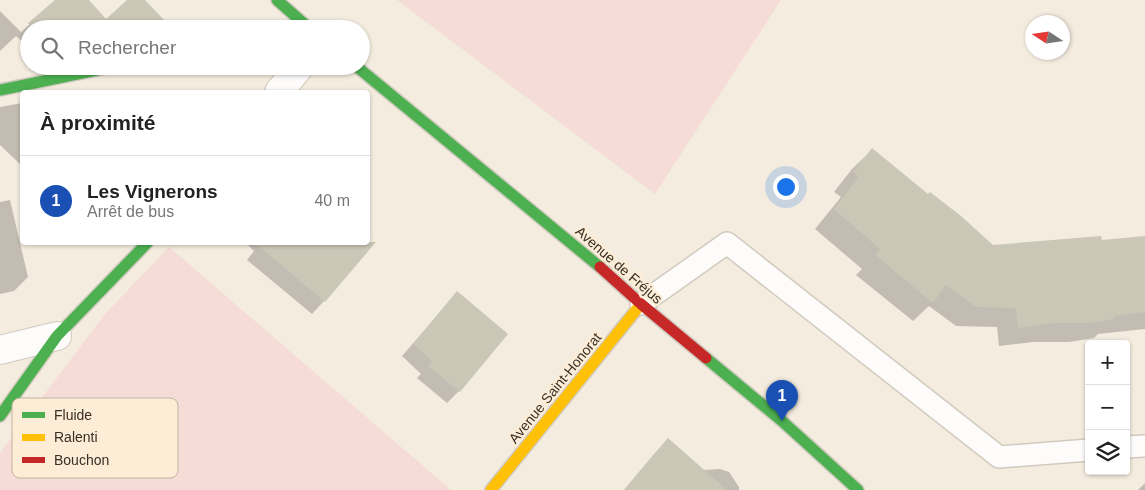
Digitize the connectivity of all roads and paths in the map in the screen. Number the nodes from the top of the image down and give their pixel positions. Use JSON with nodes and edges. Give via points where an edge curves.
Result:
{"nodes":[{"id":1,"x":277,"y":0,"type":"edge"},
{"id":2,"x":300,"y":20,"type":"edge"},
{"id":3,"x":72,"y":75,"type":"edge"},
{"id":4,"x":293,"y":75,"type":"edge"},
{"id":5,"x":367,"y":75,"type":"edge"},
{"id":6,"x":0,"y":90,"type":"edge"},
{"id":7,"x":281,"y":90,"type":"edge"},
{"id":8,"x":145,"y":245,"type":"edge"},
{"id":9,"x":641,"y":304,"type":"junction"},
{"id":10,"x":57,"y":336,"type":"junction"},
{"id":11,"x":0,"y":350,"type":"edge"},
{"id":12,"x":13,"y":398,"type":"edge"},
{"id":13,"x":12,"y":399,"type":"edge"},
{"id":14,"x":0,"y":416,"type":"edge"},
{"id":15,"x":1145,"y":446,"type":"edge"},
{"id":16,"x":1130,"y":447,"type":"edge"},
{"id":17,"x":1085,"y":450,"type":"edge"},
{"id":18,"x":492,"y":490,"type":"edge"},
{"id":19,"x":858,"y":490,"type":"edge"}],
"edges":[{"from":1,"to":2,"type":"main road"},
{"from":3,"to":6,"type":"main road"},
{"from":4,"to":7,"type":"street"},
{"from":5,"to":9,"type":"main road","name":"Avenue de Fréjus"},
{"from":8,"to":10,"type":"main road"},
{"from":9,"to":17,"type":"lane","via":[[728,243],[999,457]]},
{"from":9,"to":18,"type":"main road","name":"Avenue Saint-Honorat"},
{"from":9,"to":19,"type":"main road","name":"Avenue de Fréjus","via":[[782,421]]},
{"from":10,"to":11,"type":"street"},
{"from":10,"to":12,"type":"main road"},
{"from":13,"to":14,"type":"main road"},
{"from":15,"to":16,"type":"lane"}]}
